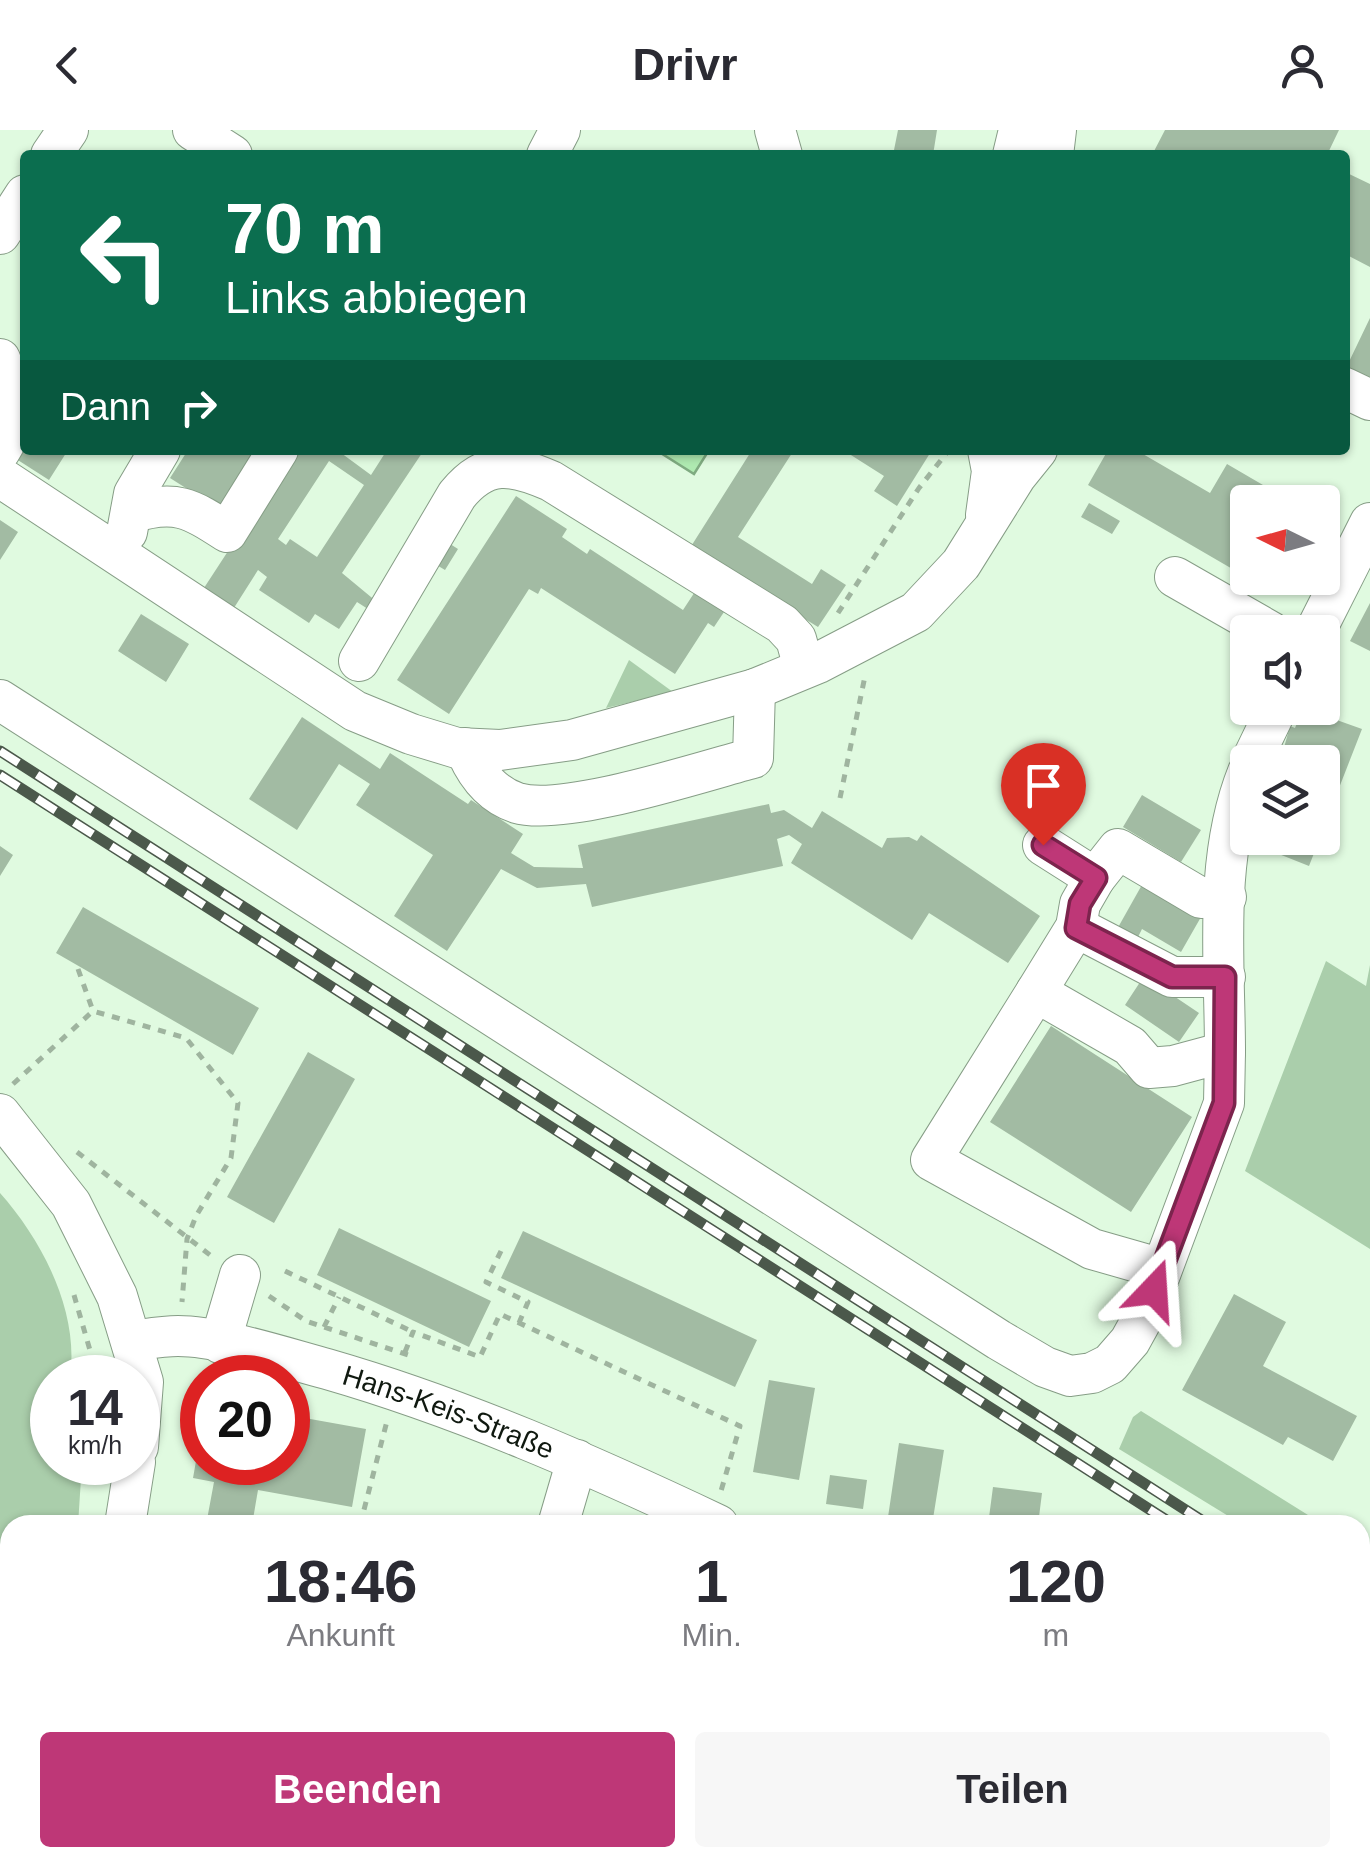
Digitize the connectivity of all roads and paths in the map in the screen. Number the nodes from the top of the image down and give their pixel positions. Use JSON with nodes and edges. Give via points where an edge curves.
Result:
{"nodes":[{"id":1,"x":20,"y":204,"type":"edge"},
{"id":2,"x":0,"y":234,"type":"edge"},
{"id":3,"x":0,"y":359,"type":"edge"},
{"id":4,"x":0,"y":451,"type":"edge"},
{"id":5,"x":157,"y":455,"type":"edge"},
{"id":6,"x":275,"y":455,"type":"edge"},
{"id":7,"x":945,"y":455,"type":"edge"},
{"id":8,"x":989,"y":455,"type":"edge"},
{"id":9,"x":1033,"y":455,"type":"edge"},
{"id":10,"x":0,"y":477,"type":"edge"},
{"id":11,"x":131,"y":513,"type":"junction"},
{"id":12,"x":984,"y":525,"type":"junction"},
{"id":13,"x":1365,"y":544,"type":"edge"},
{"id":14,"x":123,"y":555,"type":"junction"},
{"id":15,"x":1175,"y":577,"type":"dead end"},
{"id":16,"x":1241,"y":615,"type":"edge"},
{"id":17,"x":1325,"y":615,"type":"edge"},
{"id":18,"x":802,"y":658,"type":"junction"},
{"id":19,"x":359,"y":661,"type":"dead end"},
{"id":20,"x":755,"y":688,"type":"junction"},
{"id":21,"x":0,"y":700,"type":"edge"},
{"id":22,"x":465,"y":748,"type":"junction"},
{"id":23,"x":1230,"y":832,"type":"edge"},
{"id":24,"x":1043,"y":845,"type":"dead end"},
{"id":25,"x":1096,"y":878,"type":"junction"},
{"id":26,"x":1226,"y":897,"type":"junction"},
{"id":27,"x":1076,"y":928,"type":"junction"},
{"id":28,"x":78,"y":969,"type":"dead end"},
{"id":29,"x":1225,"y":977,"type":"junction"},
{"id":30,"x":1036,"y":992,"type":"junction"},
{"id":31,"x":93,"y":1010,"type":"junction"},
{"id":32,"x":1226,"y":1052,"type":"junction"},
{"id":33,"x":3,"y":1102,"type":"edge"},
{"id":34,"x":501,"y":1251,"type":"dead end"},
{"id":35,"x":1162,"y":1269,"type":"junction"},
{"id":36,"x":285,"y":1271,"type":"dead end"},
{"id":37,"x":240,"y":1275,"type":"dead end"},
{"id":38,"x":69,"y":1280,"type":"dead end"},
{"id":39,"x":339,"y":1297,"type":"junction"},
{"id":40,"x":518,"y":1323,"type":"junction"},
{"id":41,"x":324,"y":1327,"type":"dead end"},
{"id":42,"x":413,"y":1332,"type":"junction"},
{"id":43,"x":180,"y":1336,"type":"junction"},
{"id":44,"x":132,"y":1341,"type":"junction"},
{"id":45,"x":220,"y":1343,"type":"junction"},
{"id":46,"x":91,"y":1355,"type":"edge"},
{"id":47,"x":136,"y":1355,"type":"edge"},
{"id":48,"x":400,"y":1371,"type":"junction"},
{"id":49,"x":577,"y":1460,"type":"junction"},
{"id":50,"x":131,"y":1485,"type":"edge"},
{"id":51,"x":127,"y":1515,"type":"edge"},
{"id":52,"x":363,"y":1515,"type":"edge"},
{"id":53,"x":561,"y":1515,"type":"edge"},
{"id":54,"x":696,"y":1515,"type":"edge"},
{"id":55,"x":717,"y":1515,"type":"edge"}],
"edges":[{"from":1,"to":2,"type":"street"},
{"from":3,"to":4,"type":"street","via":[[18,412]]},
{"from":5,"to":11,"type":"street","via":[[134,494]]},
{"from":6,"to":11,"type":"street","via":[[228,532],[182,506]]},
{"from":7,"to":18,"type":"path"},
{"from":8,"to":12,"type":"street"},
{"from":9,"to":12,"type":"street"},
{"from":10,"to":14,"type":"street"},
{"from":11,"to":14,"type":"street"},
{"from":12,"to":18,"type":"street","via":[[961,564],[916,612]]},
{"from":13,"to":17,"type":"street"},
{"from":14,"to":22,"type":"street","via":[[355,711]]},
{"from":15,"to":16,"type":"street"},
{"from":18,"to":19,"type":"street","via":[[782,624],[582,500],[522,468],[502,467],[483,471],[457,496]]},
{"from":18,"to":20,"type":"street"},
{"from":20,"to":22,"type":"street","via":[[572,740]]},
{"from":20,"to":22,"type":"street","via":[[753,758],[560,806],[514,802],[476,774]]},
{"from":21,"to":35,"type":"street","via":[[1046,1367],[1070,1376],[1110,1364],[1146,1312]]},
{"from":23,"to":26,"type":"street"},
{"from":24,"to":25,"type":"street"},
{"from":25,"to":26,"type":"street","via":[[1118,849],[1201,898]]},
{"from":25,"to":27,"type":"street","via":[[1080,904]]},
{"from":26,"to":29,"type":"street"},
{"from":27,"to":29,"type":"street","via":[[1172,977]]},
{"from":27,"to":30,"type":"street"},
{"from":28,"to":31,"type":"path"},
{"from":29,"to":32,"type":"street"},
{"from":30,"to":32,"type":"street","via":[[1130,1046],[1149,1068]]},
{"from":30,"to":35,"type":"street","via":[[931,1160],[1092,1249]]},
{"from":31,"to":33,"type":"path"},
{"from":31,"to":43,"type":"path","via":[[186,1038],[238,1102],[231,1158],[187,1239]]},
{"from":32,"to":35,"type":"street","via":[[1224,1103]]},
{"from":33,"to":44,"type":"street","via":[[71,1204]]},
{"from":34,"to":40,"type":"path","via":[[486,1282],[528,1302]]},
{"from":36,"to":39,"type":"path"},
{"from":37,"to":45,"type":"street"},
{"from":38,"to":46,"type":"path"},
{"from":39,"to":41,"type":"path"},
{"from":39,"to":42,"type":"path"},
{"from":40,"to":42,"type":"path","via":[[500,1314],[480,1357]]},
{"from":40,"to":55,"type":"path","via":[[740,1426]]},
{"from":42,"to":48,"type":"path"},
{"from":43,"to":44,"type":"street","name":"Hans-Keis-Straße"},
{"from":43,"to":45,"type":"street","name":"Hans-Keis-Straße"},
{"from":44,"to":47,"type":"street"},
{"from":45,"to":48,"type":"street","name":"Hans-Keis-Straße"},
{"from":48,"to":49,"type":"street","name":"Hans-Keis-Straße"},
{"from":48,"to":52,"type":"path"},
{"from":49,"to":53,"type":"street"},
{"from":49,"to":54,"type":"street","name":"Hans-Keis-Straße"},
{"from":50,"to":51,"type":"street"}]}
